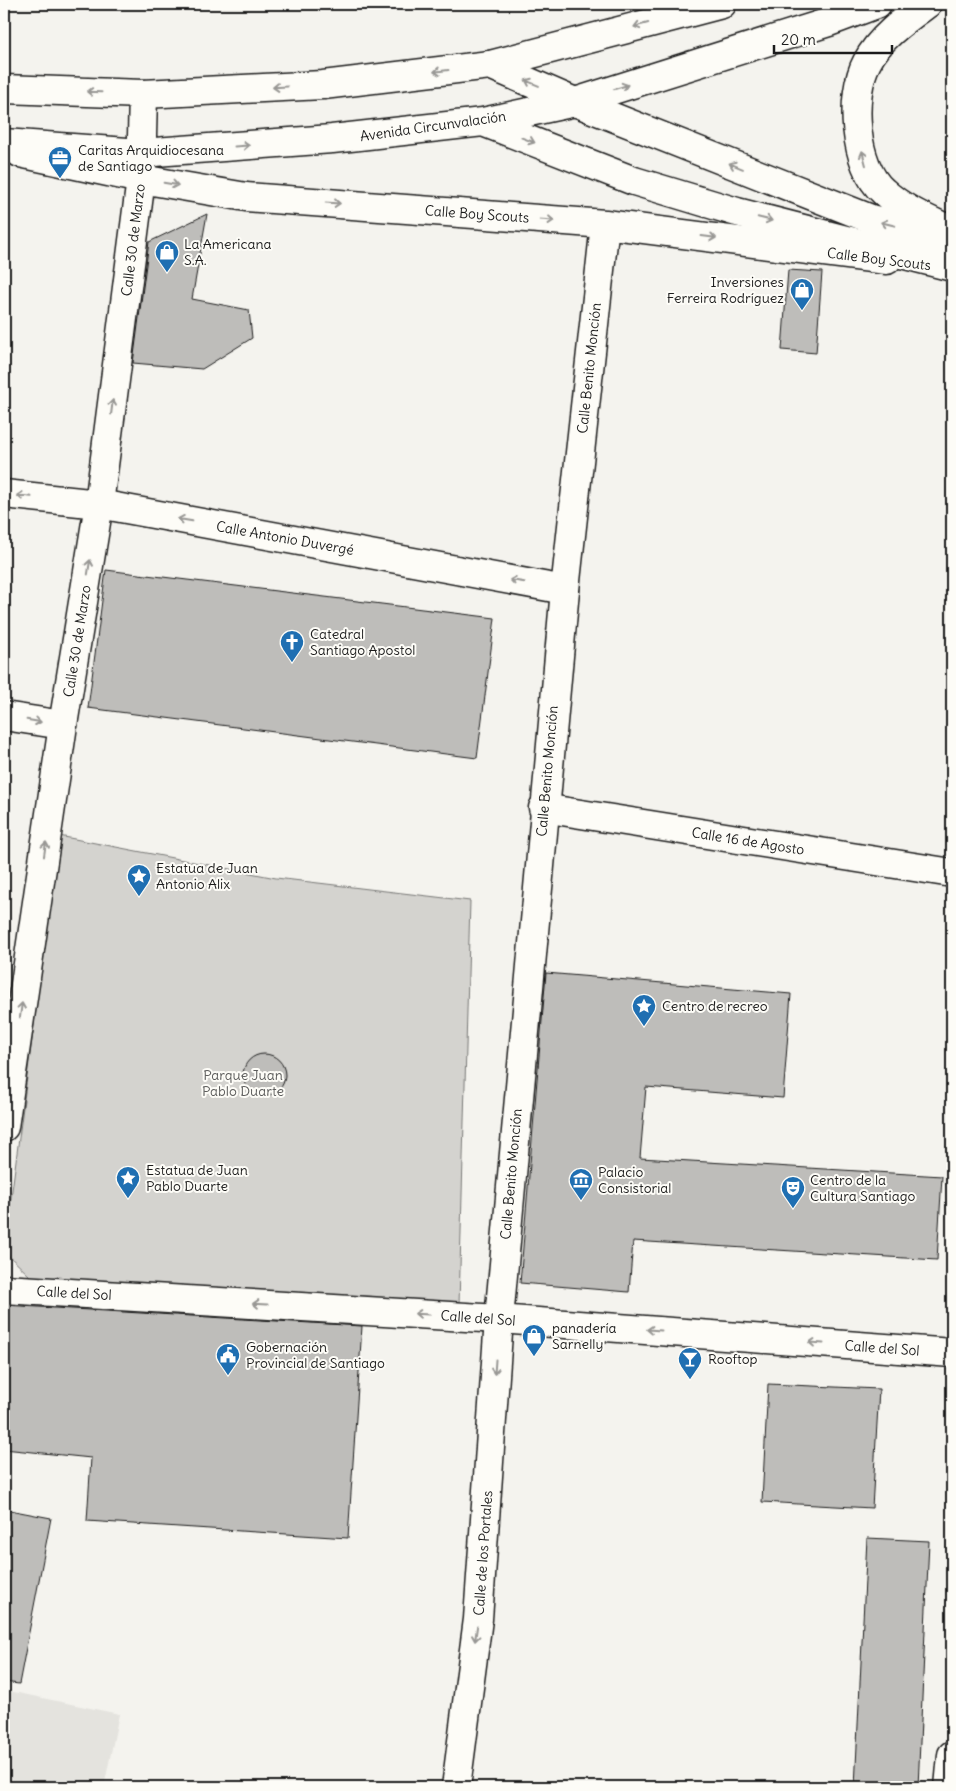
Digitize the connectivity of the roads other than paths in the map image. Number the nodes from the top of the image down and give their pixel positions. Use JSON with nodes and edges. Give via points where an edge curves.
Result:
{"nodes":[{"id":1,"x":722,"y":4,"type":"edge"},
{"id":2,"x":877,"y":4,"type":"edge"},
{"id":3,"x":927,"y":4,"type":"edge"},
{"id":4,"x":490,"y":65,"type":"junction"},
{"id":5,"x":4,"y":89,"type":"edge"},
{"id":6,"x":142,"y":94,"type":"junction"},
{"id":7,"x":575,"y":102,"type":"junction"},
{"id":8,"x":483,"y":122,"type":"junction"},
{"id":9,"x":4,"y":143,"type":"edge"},
{"id":10,"x":4,"y":150,"type":"edge"},
{"id":11,"x":141,"y":166,"type":"junction"},
{"id":12,"x":605,"y":224,"type":"junction"},
{"id":13,"x":952,"y":231,"type":"edge"},
{"id":14,"x":952,"y":239,"type":"edge"},
{"id":15,"x":952,"y":267,"type":"edge"},
{"id":16,"x":4,"y":494,"type":"edge"},
{"id":17,"x":99,"y":504,"type":"junction"},
{"id":18,"x":565,"y":590,"type":"junction"},
{"id":19,"x":4,"y":716,"type":"edge"},
{"id":20,"x":63,"y":725,"type":"junction"},
{"id":21,"x":543,"y":808,"type":"junction"},
{"id":22,"x":952,"y":873,"type":"edge"},
{"id":23,"x":4,"y":1127,"type":"edge"},
{"id":24,"x":4,"y":1289,"type":"edge"},
{"id":25,"x":498,"y":1318,"type":"junction"},
{"id":26,"x":952,"y":1353,"type":"edge"},
{"id":27,"x":952,"y":1755,"type":"edge"},
{"id":28,"x":456,"y":1787,"type":"edge"},
{"id":29,"x":949,"y":1787,"type":"edge"}],
"edges":[{"from":1,"to":4,"type":"main road","one_way":true},
{"from":7,"to":2,"type":"main road","name":"Avenida Circunvalación","one_way":true},
{"from":13,"to":3,"type":"main road","one_way":true,"via":[[918,215],[882,191],[865,165],[857,130],[858,93],[866,62],[883,40]]},
{"from":4,"to":6,"type":"main road","one_way":true,"via":[[323,85]]},
{"from":7,"to":4,"type":"main road","one_way":true},
{"from":6,"to":5,"type":"main road","one_way":true},
{"from":6,"to":11,"type":"main road","name":"Calle 30 de Marzo"},
{"from":7,"to":8,"type":"main road","name":"Avenida Circunvalación"},
{"from":14,"to":7,"type":"main road","one_way":true,"via":[[871,219]]},
{"from":11,"to":8,"type":"main road","name":"Avenida Circunvalación","one_way":true},
{"from":8,"to":15,"type":"main road","one_way":true,"via":[[634,181],[737,212]]},
{"from":9,"to":11,"type":"main road","name":"Avenida Circunvalación"},
{"from":10,"to":11,"type":"main road","name":"Calle Boy Scouts"},
{"from":11,"to":12,"type":"main road","name":"Calle Boy Scouts","one_way":true,"via":[[246,197]]},
{"from":17,"to":11,"type":"main road","name":"Calle 30 de Marzo","one_way":true},
{"from":12,"to":15,"type":"main road","name":"Calle Boy Scouts","one_way":true},
{"from":12,"to":18,"type":"main road","name":"Calle Benito Monción"},
{"from":17,"to":16,"type":"main road","name":"Calle Antonio Duvergé","one_way":true},
{"from":18,"to":17,"type":"main road","name":"Calle Antonio Duvergé","one_way":true},
{"from":20,"to":17,"type":"main road","name":"Calle 30 de Marzo","one_way":true},
{"from":18,"to":21,"type":"main road","name":"Calle Benito Monción"},
{"from":19,"to":20,"type":"main road","one_way":true},
{"from":23,"to":20,"type":"main road","name":"Calle 30 de Marzo","one_way":true},
{"from":21,"to":22,"type":"main road","name":"Calle 16 de Agosto"},
{"from":21,"to":25,"type":"main road","name":"Calle Benito Monción"},
{"from":25,"to":24,"type":"main road","name":"Calle del Sol","one_way":true},
{"from":26,"to":25,"type":"main road","name":"Calle del Sol","one_way":true},
{"from":25,"to":28,"type":"main road","name":"Calle de los Portales","one_way":true,"via":[[478,1619]]},
{"from":27,"to":29,"type":"main road"}]}
